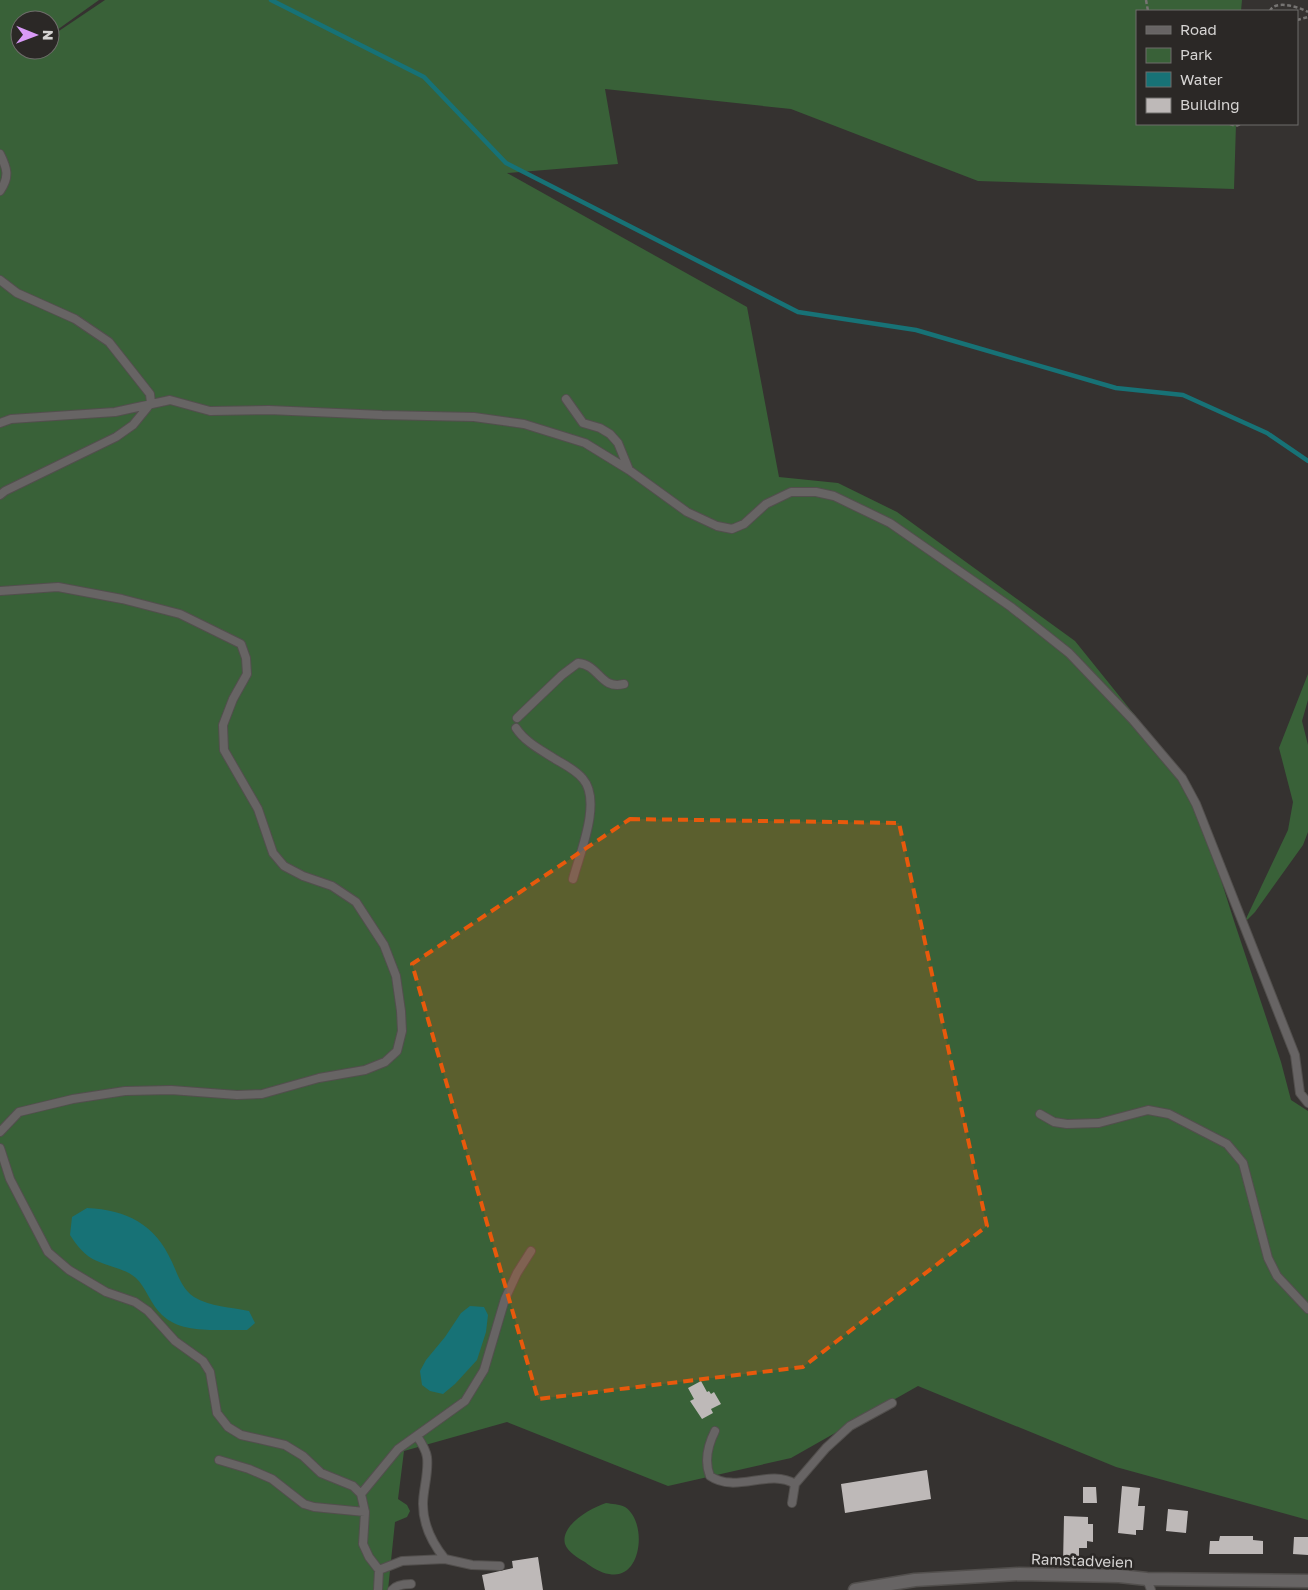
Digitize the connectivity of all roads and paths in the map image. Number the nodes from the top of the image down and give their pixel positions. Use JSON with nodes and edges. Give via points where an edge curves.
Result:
{"nodes":[{"id":1,"x":1270,"y":10,"type":"edge"},
{"id":2,"x":1308,"y":12,"type":"edge"},
{"id":3,"x":0,"y":154,"type":"edge"},
{"id":4,"x":0,"y":190,"type":"edge"},
{"id":5,"x":0,"y":280,"type":"edge"},
{"id":6,"x":566,"y":399,"type":"dead end"},
{"id":7,"x":151,"y":403,"type":"junction"},
{"id":8,"x":0,"y":423,"type":"edge"},
{"id":9,"x":628,"y":470,"type":"junction"},
{"id":10,"x":2,"y":490,"type":"edge"},
{"id":11,"x":0,"y":591,"type":"edge"},
{"id":12,"x":624,"y":684,"type":"dead end"},
{"id":13,"x":516,"y":718,"type":"dead end"},
{"id":14,"x":516,"y":728,"type":"dead end"},
{"id":15,"x":573,"y":878,"type":"dead end"},
{"id":16,"x":1308,"y":1103,"type":"edge"},
{"id":17,"x":1040,"y":1114,"type":"dead end"},
{"id":18,"x":0,"y":1132,"type":"edge"},
{"id":19,"x":0,"y":1148,"type":"edge"},
{"id":20,"x":0,"y":1177,"type":"edge"},
{"id":21,"x":10,"y":1179,"type":"junction"},
{"id":22,"x":531,"y":1251,"type":"dead end"},
{"id":23,"x":1308,"y":1309,"type":"edge"},
{"id":24,"x":892,"y":1403,"type":"dead end"},
{"id":25,"x":714,"y":1431,"type":"dead end"},
{"id":26,"x":417,"y":1436,"type":"junction"},
{"id":27,"x":219,"y":1460,"type":"dead end"},
{"id":28,"x":795,"y":1484,"type":"junction"},
{"id":29,"x":361,"y":1494,"type":"junction"},
{"id":30,"x":792,"y":1502,"type":"dead end"},
{"id":31,"x":366,"y":1512,"type":"junction"},
{"id":32,"x":445,"y":1558,"type":"junction"},
{"id":33,"x":500,"y":1566,"type":"dead end"},
{"id":34,"x":380,"y":1570,"type":"junction"},
{"id":35,"x":1308,"y":1581,"type":"edge"},
{"id":36,"x":411,"y":1584,"type":"dead end"},
{"id":37,"x":1149,"y":1584,"type":"edge"},
{"id":38,"x":378,"y":1590,"type":"edge"},
{"id":39,"x":392,"y":1590,"type":"edge"},
{"id":40,"x":855,"y":1590,"type":"edge"}],
"edges":[{"from":1,"to":2,"type":"path","via":[[1276,2],[1283,0]]},
{"from":3,"to":4,"type":"lane","via":[[6,167],[6,182]]},
{"from":5,"to":7,"type":"lane","via":[[17,293],[76,319],[109,342],[150,394]]},
{"from":6,"to":9,"type":"lane","via":[[584,423],[600,428],[618,443]]},
{"from":7,"to":8,"type":"lane","via":[[115,412],[11,419]]},
{"from":7,"to":9,"type":"lane","via":[[170,400],[210,411],[474,417],[524,424],[584,443]]},
{"from":7,"to":10,"type":"lane","via":[[133,425],[116,437]]},
{"from":9,"to":16,"type":"lane","via":[[687,512],[716,526],[732,528],[744,524],[766,504],[791,492],[834,496],[890,522],[1011,607],[1068,653],[1132,719],[1182,778],[1196,804],[1295,1055],[1300,1092]]},
{"from":11,"to":18,"type":"lane","via":[[58,587],[122,599],[180,614],[241,644],[247,674],[223,725],[224,750],[258,808],[273,853],[284,866],[332,886],[356,902],[384,945],[396,976],[402,1032],[397,1050],[385,1062],[365,1070],[319,1078],[262,1094],[125,1091],[73,1099],[19,1112]]},
{"from":12,"to":13,"type":"lane","via":[[608,684],[592,667],[578,663]]},
{"from":14,"to":15,"type":"lane","via":[[531,744],[576,772],[588,785],[590,816]]},
{"from":17,"to":23,"type":"lane","via":[[1054,1122],[1067,1124],[1099,1123],[1148,1110],[1169,1114],[1227,1144],[1243,1163],[1268,1258],[1278,1276]]},
{"from":19,"to":21,"type":"lane"},
{"from":20,"to":21,"type":"lane"},
{"from":21,"to":29,"type":"lane","via":[[48,1252],[69,1270],[99,1288],[148,1310],[175,1341],[203,1361],[210,1372],[217,1413],[228,1427],[241,1435],[285,1445],[321,1473],[353,1486]]},
{"from":22,"to":26,"type":"lane","via":[[505,1299],[484,1370],[470,1393],[465,1401]]},
{"from":24,"to":28,"type":"lane","via":[[850,1426],[813,1461]]},
{"from":25,"to":28,"type":"lane","via":[[707,1461],[710,1476],[717,1481],[730,1484],[782,1478]]},
{"from":26,"to":29,"type":"lane","via":[[398,1449]]},
{"from":26,"to":32,"type":"lane","via":[[427,1456],[423,1504],[426,1529]]},
{"from":27,"to":31,"type":"lane","via":[[272,1479],[304,1504]]},
{"from":28,"to":30,"type":"lane"},
{"from":29,"to":31,"type":"lane"},
{"from":31,"to":34,"type":"lane","via":[[363,1544]]},
{"from":32,"to":33,"type":"lane","via":[[472,1565]]},
{"from":32,"to":34,"type":"lane","via":[[402,1561]]},
{"from":34,"to":38,"type":"lane"},
{"from":35,"to":37,"type":"street","name":"Ramstadveien"},
{"from":36,"to":39,"type":"lane"},
{"from":37,"to":40,"type":"street","name":"Ramstadveien","via":[[1072,1575],[974,1576],[915,1580]]}]}
